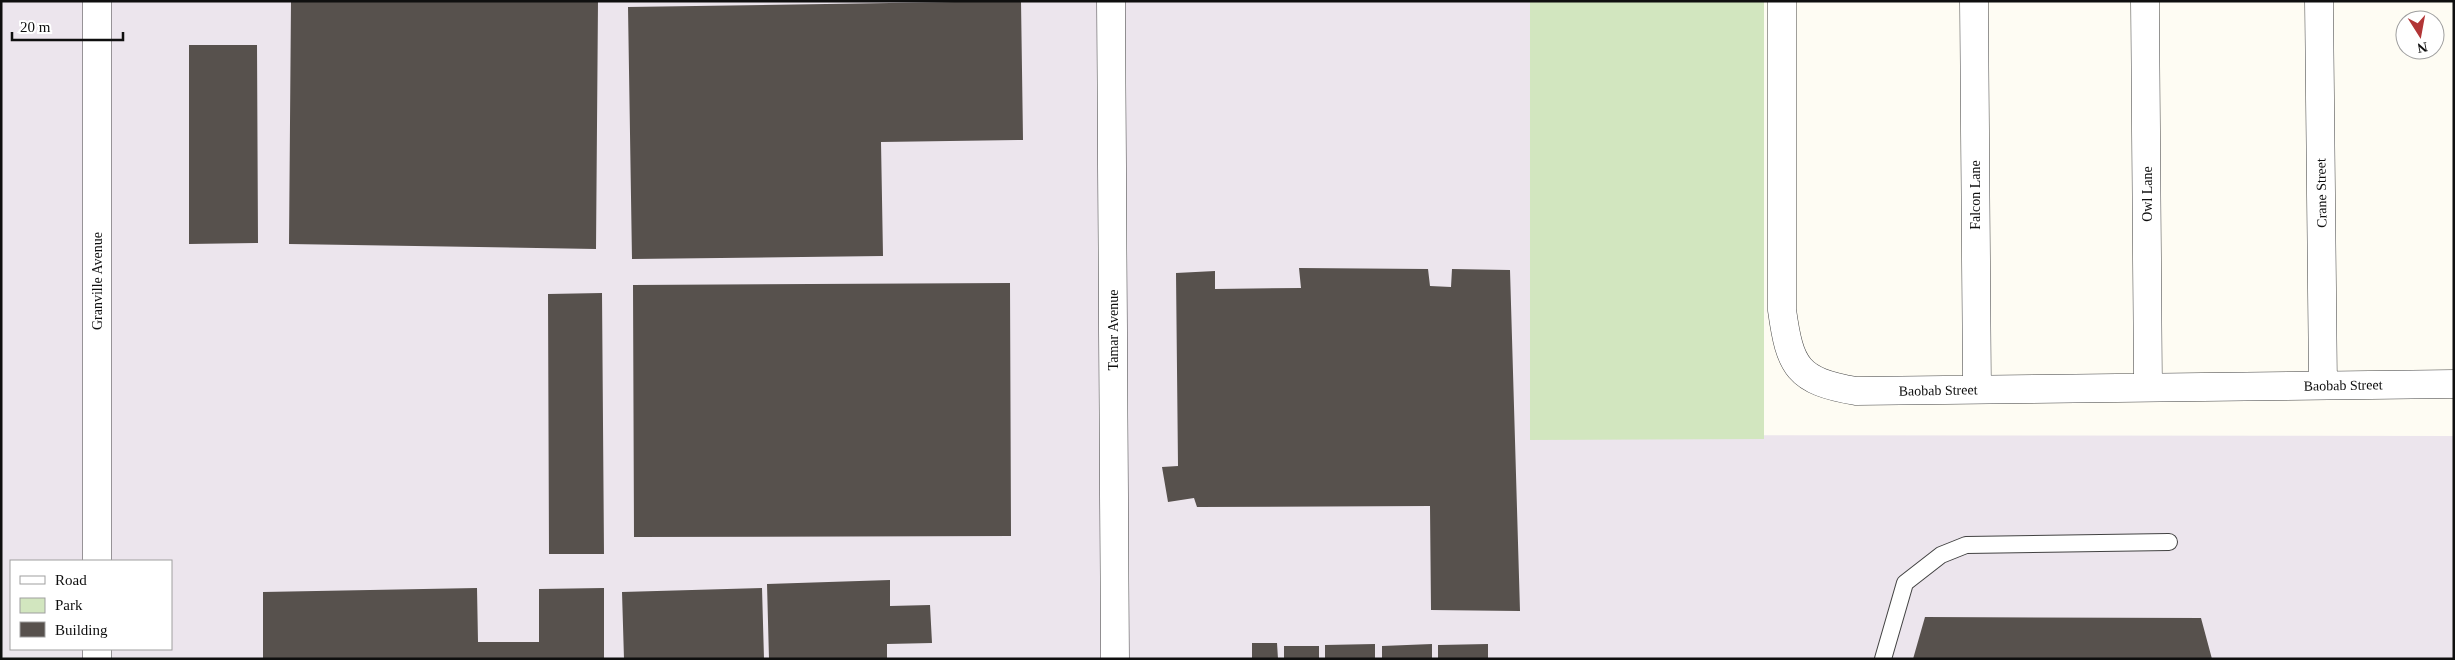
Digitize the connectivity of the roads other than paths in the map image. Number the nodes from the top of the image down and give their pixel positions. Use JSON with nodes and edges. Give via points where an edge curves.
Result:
{"nodes":[{"id":1,"x":97,"y":1,"type":"edge"},
{"id":2,"x":1111,"y":1,"type":"edge"},
{"id":3,"x":1782,"y":1,"type":"edge"},
{"id":4,"x":1974,"y":1,"type":"edge"},
{"id":5,"x":2145,"y":1,"type":"edge"},
{"id":6,"x":2319,"y":1,"type":"edge"},
{"id":7,"x":2454,"y":384,"type":"edge"},
{"id":8,"x":2323,"y":385,"type":"junction"},
{"id":9,"x":2148,"y":387,"type":"junction"},
{"id":10,"x":1977,"y":389,"type":"junction"},
{"id":11,"x":2169,"y":542,"type":"dead end"},
{"id":12,"x":97,"y":560,"type":"edge"},
{"id":13,"x":1115,"y":659,"type":"edge"},
{"id":14,"x":1883,"y":659,"type":"edge"}],
"edges":[{"from":1,"to":12,"type":"street","name":"Granville Avenue"},
{"from":2,"to":13,"type":"street","name":"Tamar Avenue"},
{"from":3,"to":10,"type":"street","name":"Baobab Street","via":[[1782,310],[1791,355],[1800,370],[1830,386],[1856,391]]},
{"from":4,"to":10,"type":"street","name":"Falcon Lane"},
{"from":5,"to":9,"type":"street","name":"Owl Lane"},
{"from":6,"to":8,"type":"street","name":"Crane Street"},
{"from":7,"to":8,"type":"street","name":"Baobab Street"},
{"from":8,"to":9,"type":"street","name":"Baobab Street"},
{"from":9,"to":10,"type":"street","name":"Baobab Street"},
{"from":11,"to":14,"type":"lane","via":[[1966,545],[1941,554],[1905,583]]}]}
